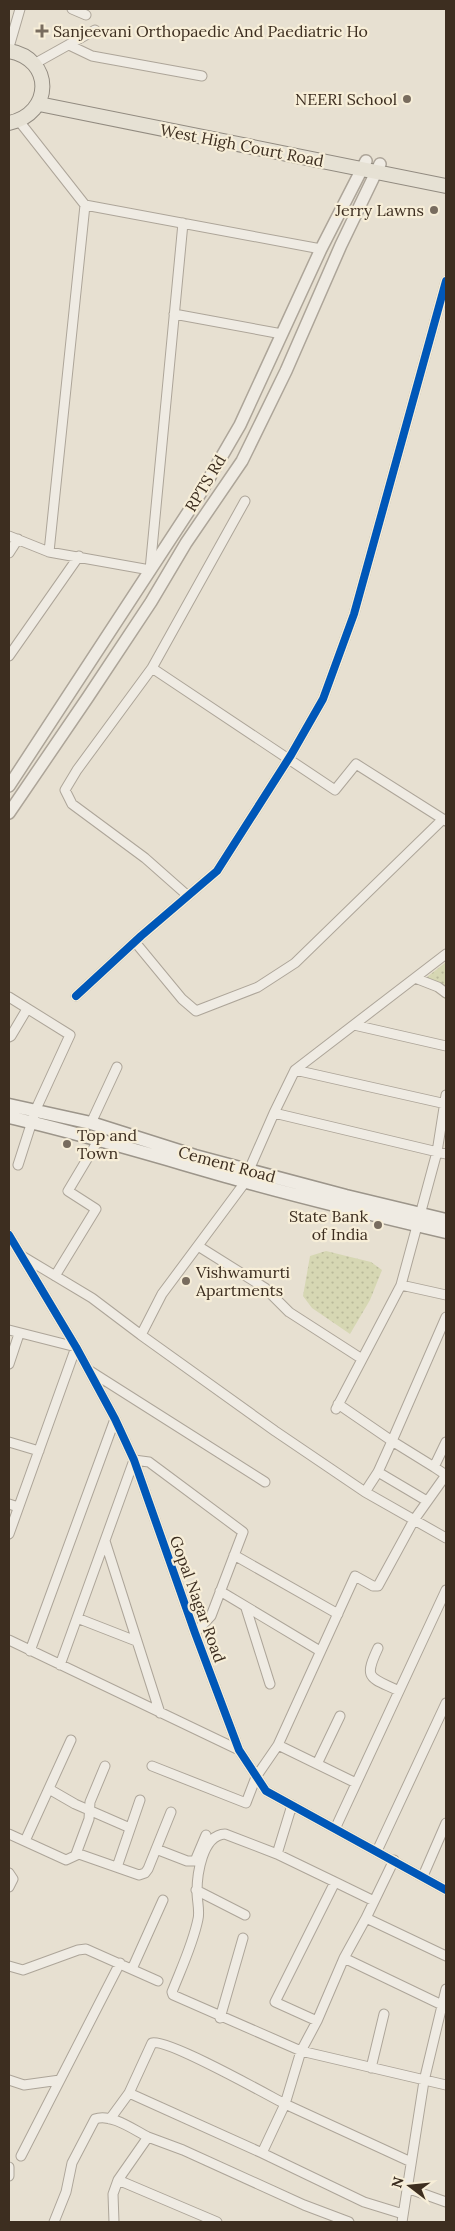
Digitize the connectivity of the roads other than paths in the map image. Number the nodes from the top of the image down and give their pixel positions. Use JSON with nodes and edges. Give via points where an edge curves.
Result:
{"nodes":[{"id":1,"x":20,"y":9,"type":"edge"},
{"id":2,"x":72,"y":9,"type":"edge"},
{"id":3,"x":86,"y":15,"type":"dead end"},
{"id":4,"x":95,"y":30,"type":"dead end"},
{"id":5,"x":69,"y":45,"type":"junction"},
{"id":6,"x":9,"y":47,"type":"edge"},
{"id":7,"x":9,"y":51,"type":"edge"},
{"id":8,"x":34,"y":64,"type":"junction"},
{"id":9,"x":202,"y":76,"type":"dead end"},
{"id":10,"x":40,"y":100,"type":"junction"},
{"id":11,"x":14,"y":122,"type":"edge"},
{"id":12,"x":363,"y":165,"type":"junction"},
{"id":13,"x":379,"y":168,"type":"junction"},
{"id":14,"x":446,"y":178,"type":"edge"},
{"id":15,"x":446,"y":186,"type":"edge"},
{"id":16,"x":85,"y":205,"type":"junction"},
{"id":17,"x":183,"y":223,"type":"junction"},
{"id":18,"x":321,"y":249,"type":"junction"},
{"id":19,"x":446,"y":281,"type":"edge"},
{"id":20,"x":174,"y":314,"type":"junction"},
{"id":21,"x":282,"y":334,"type":"junction"},
{"id":22,"x":245,"y":500,"type":"dead end"},
{"id":23,"x":9,"y":536,"type":"edge"},
{"id":24,"x":18,"y":539,"type":"junction"},
{"id":25,"x":49,"y":552,"type":"junction"},
{"id":26,"x":9,"y":553,"type":"edge"},
{"id":27,"x":79,"y":556,"type":"junction"},
{"id":28,"x":150,"y":570,"type":"junction"},
{"id":29,"x":9,"y":656,"type":"edge"},
{"id":30,"x":152,"y":668,"type":"junction"},
{"id":31,"x":289,"y":759,"type":"junction"},
{"id":32,"x":9,"y":786,"type":"edge"},
{"id":33,"x":9,"y":813,"type":"edge"},
{"id":34,"x":444,"y":820,"type":"edge"},
{"id":35,"x":188,"y":896,"type":"junction"},
{"id":36,"x":135,"y":942,"type":"junction"},
{"id":37,"x":446,"y":954,"type":"edge"},
{"id":38,"x":415,"y":978,"type":"junction"},
{"id":39,"x":446,"y":993,"type":"edge"},
{"id":40,"x":76,"y":996,"type":"dead end"},
{"id":41,"x":9,"y":997,"type":"edge"},
{"id":42,"x":27,"y":1009,"type":"junction"},
{"id":43,"x":354,"y":1025,"type":"junction"},
{"id":44,"x":9,"y":1037,"type":"edge"},
{"id":45,"x":446,"y":1046,"type":"edge"},
{"id":46,"x":117,"y":1067,"type":"dead end"},
{"id":47,"x":296,"y":1070,"type":"junction"},
{"id":48,"x":446,"y":1101,"type":"edge"},
{"id":49,"x":9,"y":1105,"type":"edge"},
{"id":50,"x":36,"y":1109,"type":"junction"},
{"id":51,"x":274,"y":1113,"type":"junction"},
{"id":52,"x":9,"y":1117,"type":"edge"},
{"id":53,"x":32,"y":1122,"type":"junction"},
{"id":54,"x":91,"y":1123,"type":"junction"},
{"id":55,"x":99,"y":1139,"type":"junction"},
{"id":56,"x":436,"y":1152,"type":"junction"},
{"id":57,"x":446,"y":1154,"type":"edge"},
{"id":58,"x":18,"y":1165,"type":"dead end"},
{"id":59,"x":247,"y":1176,"type":"junction"},
{"id":60,"x":419,"y":1219,"type":"junction"},
{"id":61,"x":446,"y":1220,"type":"edge"},
{"id":62,"x":446,"y":1232,"type":"edge"},
{"id":63,"x":9,"y":1235,"type":"edge"},
{"id":64,"x":198,"y":1246,"type":"junction"},
{"id":65,"x":20,"y":1255,"type":"junction"},
{"id":66,"x":56,"y":1276,"type":"junction"},
{"id":67,"x":401,"y":1285,"type":"junction"},
{"id":68,"x":446,"y":1295,"type":"edge"},
{"id":69,"x":446,"y":1317,"type":"edge"},
{"id":70,"x":9,"y":1330,"type":"edge"},
{"id":71,"x":18,"y":1334,"type":"junction"},
{"id":72,"x":141,"y":1334,"type":"junction"},
{"id":73,"x":76,"y":1347,"type":"junction"},
{"id":74,"x":362,"y":1359,"type":"junction"},
{"id":75,"x":9,"y":1364,"type":"edge"},
{"id":76,"x":88,"y":1369,"type":"junction"},
{"id":77,"x":115,"y":1418,"type":"junction"},
{"id":78,"x":392,"y":1441,"type":"junction"},
{"id":79,"x":9,"y":1442,"type":"edge"},
{"id":80,"x":446,"y":1442,"type":"edge"},
{"id":81,"x":38,"y":1451,"type":"junction"},
{"id":82,"x":134,"y":1460,"type":"junction"},
{"id":83,"x":434,"y":1467,"type":"junction"},
{"id":84,"x":378,"y":1472,"type":"junction"},
{"id":85,"x":446,"y":1475,"type":"edge"},
{"id":86,"x":265,"y":1482,"type":"dead end"},
{"id":87,"x":365,"y":1492,"type":"junction"},
{"id":88,"x":427,"y":1501,"type":"junction"},
{"id":89,"x":9,"y":1504,"type":"edge"},
{"id":90,"x":18,"y":1507,"type":"junction"},
{"id":91,"x":414,"y":1520,"type":"junction"},
{"id":92,"x":9,"y":1534,"type":"edge"},
{"id":93,"x":446,"y":1538,"type":"edge"},
{"id":94,"x":105,"y":1541,"type":"junction"},
{"id":95,"x":234,"y":1555,"type":"junction"},
{"id":96,"x":446,"y":1590,"type":"edge"},
{"id":97,"x":220,"y":1591,"type":"junction"},
{"id":98,"x":246,"y":1608,"type":"junction"},
{"id":99,"x":338,"y":1614,"type":"junction"},
{"id":100,"x":77,"y":1618,"type":"junction"},
{"id":101,"x":194,"y":1633,"type":"junction"},
{"id":102,"x":9,"y":1640,"type":"edge"},
{"id":103,"x":136,"y":1641,"type":"junction"},
{"id":104,"x":378,"y":1648,"type":"dead end"},
{"id":105,"x":30,"y":1651,"type":"junction"},
{"id":106,"x":320,"y":1651,"type":"junction"},
{"id":107,"x":60,"y":1665,"type":"junction"},
{"id":108,"x":270,"y":1684,"type":"dead end"},
{"id":109,"x":399,"y":1691,"type":"junction"},
{"id":110,"x":446,"y":1703,"type":"edge"},
{"id":111,"x":160,"y":1713,"type":"junction"},
{"id":112,"x":340,"y":1716,"type":"dead end"},
{"id":113,"x":71,"y":1740,"type":"dead end"},
{"id":114,"x":278,"y":1745,"type":"junction"},
{"id":115,"x":239,"y":1750,"type":"junction"},
{"id":116,"x":317,"y":1764,"type":"junction"},
{"id":117,"x":106,"y":1766,"type":"dead end"},
{"id":118,"x":152,"y":1766,"type":"dead end"},
{"id":119,"x":256,"y":1777,"type":"junction"},
{"id":120,"x":356,"y":1783,"type":"junction"},
{"id":121,"x":48,"y":1789,"type":"junction"},
{"id":122,"x":140,"y":1800,"type":"dead end"},
{"id":123,"x":292,"y":1806,"type":"junction"},
{"id":124,"x":90,"y":1810,"type":"junction"},
{"id":125,"x":171,"y":1812,"type":"dead end"},
{"id":126,"x":446,"y":1823,"type":"edge"},
{"id":127,"x":130,"y":1828,"type":"junction"},
{"id":128,"x":335,"y":1829,"type":"junction"},
{"id":129,"x":9,"y":1834,"type":"edge"},
{"id":130,"x":206,"y":1835,"type":"dead end"},
{"id":131,"x":25,"y":1841,"type":"junction"},
{"id":132,"x":156,"y":1849,"type":"junction"},
{"id":133,"x":378,"y":1852,"type":"junction"},
{"id":134,"x":76,"y":1854,"type":"junction"},
{"id":135,"x":277,"y":1854,"type":"junction"},
{"id":136,"x":394,"y":1860,"type":"junction"},
{"id":137,"x":117,"y":1867,"type":"junction"},
{"id":138,"x":9,"y":1873,"type":"edge"},
{"id":139,"x":423,"y":1876,"type":"junction"},
{"id":140,"x":334,"y":1882,"type":"junction"},
{"id":141,"x":9,"y":1887,"type":"edge"},
{"id":142,"x":196,"y":1890,"type":"junction"},
{"id":143,"x":446,"y":1890,"type":"edge"},
{"id":144,"x":163,"y":1900,"type":"dead end"},
{"id":145,"x":374,"y":1901,"type":"junction"},
{"id":146,"x":245,"y":1915,"type":"dead end"},
{"id":147,"x":366,"y":1918,"type":"junction"},
{"id":148,"x":243,"y":1938,"type":"dead end"},
{"id":149,"x":446,"y":1956,"type":"edge"},
{"id":150,"x":344,"y":1958,"type":"junction"},
{"id":151,"x":120,"y":1963,"type":"junction"},
{"id":152,"x":9,"y":1966,"type":"edge"},
{"id":153,"x":132,"y":1969,"type":"junction"},
{"id":154,"x":158,"y":1981,"type":"dead end"},
{"id":155,"x":446,"y":1989,"type":"edge"},
{"id":156,"x":442,"y":2005,"type":"junction"},
{"id":157,"x":384,"y":2014,"type":"dead end"},
{"id":158,"x":220,"y":2018,"type":"junction"},
{"id":159,"x":317,"y":2021,"type":"junction"},
{"id":160,"x":301,"y":2051,"type":"junction"},
{"id":161,"x":371,"y":2068,"type":"junction"},
{"id":162,"x":9,"y":2080,"type":"edge"},
{"id":163,"x":60,"y":2080,"type":"junction"},
{"id":164,"x":424,"y":2081,"type":"junction"},
{"id":165,"x":446,"y":2085,"type":"edge"},
{"id":166,"x":129,"y":2093,"type":"junction"},
{"id":167,"x":285,"y":2104,"type":"junction"},
{"id":168,"x":110,"y":2119,"type":"junction"},
{"id":169,"x":148,"y":2137,"type":"junction"},
{"id":170,"x":262,"y":2153,"type":"junction"},
{"id":171,"x":21,"y":2156,"type":"dead end"},
{"id":172,"x":411,"y":2162,"type":"junction"},
{"id":173,"x":9,"y":2167,"type":"edge"},
{"id":174,"x":9,"y":2176,"type":"edge"},
{"id":175,"x":118,"y":2180,"type":"junction"},
{"id":176,"x":407,"y":2188,"type":"junction"},
{"id":177,"x":446,"y":2202,"type":"edge"},
{"id":178,"x":402,"y":2218,"type":"edge"},
{"id":179,"x":54,"y":2222,"type":"edge"},
{"id":180,"x":114,"y":2222,"type":"edge"},
{"id":181,"x":217,"y":2222,"type":"edge"},
{"id":182,"x":349,"y":2222,"type":"edge"}],
"edges":[{"from":1,"to":6,"type":"street"},
{"from":2,"to":3,"type":"street"},
{"from":4,"to":5,"type":"street"},
{"from":5,"to":8,"type":"street"},
{"from":5,"to":9,"type":"street","via":[[92,56]]},
{"from":7,"to":8,"type":"main road","via":[[27,57]]},
{"from":8,"to":10,"type":"main road","via":[[43,84]]},
{"from":10,"to":11,"type":"main road","via":[[27,117]]},
{"from":10,"to":12,"type":"main road","name":"West High Court Road"},
{"from":11,"to":16,"type":"street"},
{"from":12,"to":13,"type":"main road","name":"West High Court Road"},
{"from":12,"to":18,"type":"street","name":"RPTS Rd"},
{"from":13,"to":14,"type":"main road","name":"West High Court Road"},
{"from":13,"to":15,"type":"main road","name":"West High Court Road"},
{"from":13,"to":33,"type":"street","via":[[242,461]]},
{"from":16,"to":17,"type":"street"},
{"from":16,"to":25,"type":"street"},
{"from":17,"to":18,"type":"street"},
{"from":17,"to":20,"type":"street"},
{"from":18,"to":21,"type":"street","name":"RPTS Rd"},
{"from":19,"to":31,"type":"street","via":[[354,614],[323,699]]},
{"from":20,"to":21,"type":"street"},
{"from":20,"to":28,"type":"street"},
{"from":21,"to":28,"type":"street","name":"RPTS Rd","via":[[240,425]]},
{"from":22,"to":30,"type":"street"},
{"from":23,"to":24,"type":"street"},
{"from":24,"to":25,"type":"street"},
{"from":24,"to":26,"type":"street"},
{"from":25,"to":27,"type":"street"},
{"from":27,"to":28,"type":"street"},
{"from":27,"to":29,"type":"street"},
{"from":28,"to":32,"type":"street","name":"RPTS Rd"},
{"from":30,"to":31,"type":"street"},
{"from":30,"to":35,"type":"street","via":[[65,790],[72,804],[145,858]]},
{"from":31,"to":34,"type":"street","via":[[335,790],[356,764]]},
{"from":31,"to":35,"type":"street","via":[[218,871]]},
{"from":34,"to":36,"type":"street","via":[[295,963],[258,987],[214,1006],[196,1011],[182,999]]},
{"from":35,"to":36,"type":"street"},
{"from":36,"to":40,"type":"street"},
{"from":37,"to":38,"type":"street"},
{"from":38,"to":39,"type":"street"},
{"from":38,"to":43,"type":"street"},
{"from":41,"to":42,"type":"street"},
{"from":42,"to":44,"type":"street"},
{"from":42,"to":50,"type":"street","via":[[70,1035]]},
{"from":43,"to":45,"type":"street"},
{"from":43,"to":47,"type":"street"},
{"from":46,"to":54,"type":"street"},
{"from":47,"to":48,"type":"street"},
{"from":47,"to":51,"type":"street"},
{"from":48,"to":56,"type":"street"},
{"from":49,"to":50,"type":"main road","name":"Cement Road"},
{"from":50,"to":53,"type":"street"},
{"from":50,"to":54,"type":"main road","name":"Cement Road"},
{"from":51,"to":56,"type":"street"},
{"from":51,"to":59,"type":"street"},
{"from":52,"to":53,"type":"main road","name":"Cement Road"},
{"from":53,"to":55,"type":"main road","name":"Cement Road"},
{"from":53,"to":58,"type":"street"},
{"from":54,"to":59,"type":"main road","name":"Cement Road"},
{"from":55,"to":59,"type":"main road","name":"Cement Road"},
{"from":55,"to":66,"type":"street","via":[[68,1191],[96,1209]]},
{"from":56,"to":57,"type":"street"},
{"from":56,"to":60,"type":"street"},
{"from":59,"to":60,"type":"main road","name":"Cement Road"},
{"from":59,"to":64,"type":"street"},
{"from":60,"to":61,"type":"main road","name":"Cement Road"},
{"from":60,"to":62,"type":"main road","name":"Cement Road"},
{"from":60,"to":67,"type":"street"},
{"from":63,"to":65,"type":"street","name":"Gopal Nagar Road"},
{"from":64,"to":72,"type":"street","via":[[162,1294]]},
{"from":64,"to":74,"type":"street","via":[[265,1288],[289,1312]]},
{"from":65,"to":66,"type":"street"},
{"from":65,"to":73,"type":"street","name":"Gopal Nagar Road"},
{"from":66,"to":72,"type":"street"},
{"from":67,"to":68,"type":"street"},
{"from":67,"to":74,"type":"street"},
{"from":69,"to":78,"type":"street"},
{"from":70,"to":71,"type":"street"},
{"from":71,"to":73,"type":"street"},
{"from":71,"to":75,"type":"street"},
{"from":72,"to":87,"type":"street"},
{"from":73,"to":76,"type":"street","name":"Gopal Nagar Road"},
{"from":73,"to":81,"type":"street"},
{"from":74,"to":78,"type":"street","via":[[337,1406]]},
{"from":76,"to":77,"type":"street","name":"Gopal Nagar Road"},
{"from":76,"to":86,"type":"street"},
{"from":77,"to":82,"type":"street","name":"Gopal Nagar Road"},
{"from":77,"to":105,"type":"street"},
{"from":78,"to":83,"type":"street"},
{"from":78,"to":84,"type":"street"},
{"from":79,"to":81,"type":"street"},
{"from":80,"to":83,"type":"street"},
{"from":81,"to":90,"type":"street"},
{"from":82,"to":94,"type":"street"},
{"from":82,"to":95,"type":"street","via":[[149,1462],[243,1532]]},
{"from":82,"to":101,"type":"street","name":"Gopal Nagar Road"},
{"from":83,"to":85,"type":"street"},
{"from":84,"to":87,"type":"street"},
{"from":84,"to":88,"type":"street"},
{"from":85,"to":88,"type":"street"},
{"from":87,"to":91,"type":"street"},
{"from":88,"to":91,"type":"street"},
{"from":89,"to":90,"type":"street"},
{"from":90,"to":92,"type":"street"},
{"from":91,"to":93,"type":"street"},
{"from":91,"to":99,"type":"street","via":[[378,1586],[355,1576]]},
{"from":94,"to":100,"type":"street"},
{"from":94,"to":103,"type":"street"},
{"from":95,"to":97,"type":"street"},
{"from":95,"to":99,"type":"street"},
{"from":96,"to":109,"type":"street"},
{"from":97,"to":98,"type":"street"},
{"from":97,"to":101,"type":"street","via":[[211,1616]]},
{"from":98,"to":106,"type":"street"},
{"from":98,"to":108,"type":"street"},
{"from":99,"to":106,"type":"street"},
{"from":100,"to":103,"type":"street"},
{"from":100,"to":107,"type":"street"},
{"from":101,"to":115,"type":"street","name":"Gopal Nagar Road"},
{"from":102,"to":105,"type":"street"},
{"from":103,"to":111,"type":"street"},
{"from":104,"to":109,"type":"street","via":[[369,1666],[370,1673],[374,1679]]},
{"from":105,"to":107,"type":"street"},
{"from":106,"to":114,"type":"street"},
{"from":107,"to":111,"type":"street"},
{"from":109,"to":120,"type":"street"},
{"from":110,"to":133,"type":"street"},
{"from":111,"to":115,"type":"street"},
{"from":112,"to":116,"type":"street"},
{"from":113,"to":121,"type":"street"},
{"from":114,"to":116,"type":"street"},
{"from":114,"to":119,"type":"street"},
{"from":115,"to":119,"type":"street","name":"Gopal Nagar Road"},
{"from":116,"to":120,"type":"street"},
{"from":117,"to":124,"type":"street","via":[[90,1802]]},
{"from":118,"to":119,"type":"street","via":[[242,1803],[247,1801]]},
{"from":119,"to":123,"type":"street","name":"Gopal Nagar Road","via":[[266,1791]]},
{"from":120,"to":128,"type":"street"},
{"from":121,"to":124,"type":"street"},
{"from":121,"to":131,"type":"street"},
{"from":122,"to":127,"type":"street"},
{"from":123,"to":128,"type":"street","name":"Gopal Nagar Road"},
{"from":123,"to":135,"type":"street"},
{"from":124,"to":127,"type":"street"},
{"from":124,"to":134,"type":"street"},
{"from":125,"to":132,"type":"street"},
{"from":126,"to":139,"type":"street"},
{"from":127,"to":137,"type":"street"},
{"from":128,"to":133,"type":"street","name":"Gopal Nagar Road"},
{"from":129,"to":131,"type":"street"},
{"from":130,"to":132,"type":"street","via":[[195,1861]]},
{"from":131,"to":134,"type":"street","via":[[66,1860]]},
{"from":132,"to":137,"type":"street","via":[[142,1875]]},
{"from":133,"to":136,"type":"street","name":"Gopal Nagar Road"},
{"from":134,"to":137,"type":"street"},
{"from":135,"to":140,"type":"street"},
{"from":135,"to":142,"type":"street","via":[[225,1834],[216,1836],[205,1852]]},
{"from":136,"to":139,"type":"street","name":"Gopal Nagar Road"},
{"from":136,"to":145,"type":"street"},
{"from":138,"to":141,"type":"street","via":[[13,1879]]},
{"from":139,"to":143,"type":"street","name":"Gopal Nagar Road"},
{"from":140,"to":145,"type":"street"},
{"from":140,"to":159,"type":"street","via":[[275,2002]]},
{"from":142,"to":146,"type":"street"},
{"from":142,"to":158,"type":"street","via":[[199,1916],[172,1992],[175,1998]]},
{"from":144,"to":153,"type":"street"},
{"from":145,"to":147,"type":"street"},
{"from":147,"to":149,"type":"street"},
{"from":147,"to":150,"type":"street"},
{"from":148,"to":158,"type":"street"},
{"from":150,"to":156,"type":"street"},
{"from":150,"to":159,"type":"street"},
{"from":151,"to":152,"type":"street","via":[[86,1949],[23,1970]]},
{"from":151,"to":153,"type":"street"},
{"from":151,"to":163,"type":"street"},
{"from":153,"to":154,"type":"street"},
{"from":155,"to":156,"type":"street"},
{"from":156,"to":164,"type":"street"},
{"from":157,"to":161,"type":"street"},
{"from":158,"to":160,"type":"street"},
{"from":159,"to":160,"type":"street"},
{"from":160,"to":161,"type":"street"},
{"from":160,"to":167,"type":"street"},
{"from":161,"to":164,"type":"street"},
{"from":162,"to":163,"type":"street","via":[[24,2085]]},
{"from":163,"to":171,"type":"street"},
{"from":164,"to":165,"type":"street"},
{"from":164,"to":172,"type":"street"},
{"from":166,"to":167,"type":"street","via":[[152,2043],[156,2042],[206,2063]]},
{"from":166,"to":168,"type":"street"},
{"from":166,"to":170,"type":"street"},
{"from":167,"to":170,"type":"street"},
{"from":167,"to":172,"type":"street"},
{"from":168,"to":169,"type":"street"},
{"from":168,"to":179,"type":"street","via":[[95,2119],[72,2163],[66,2192]]},
{"from":169,"to":175,"type":"street"},
{"from":169,"to":182,"type":"street"},
{"from":170,"to":178,"type":"street"},
{"from":172,"to":176,"type":"street"},
{"from":173,"to":174,"type":"street"},
{"from":175,"to":180,"type":"street","via":[[113,2194]]},
{"from":175,"to":181,"type":"street"},
{"from":176,"to":177,"type":"street"},
{"from":176,"to":178,"type":"street"}]}
